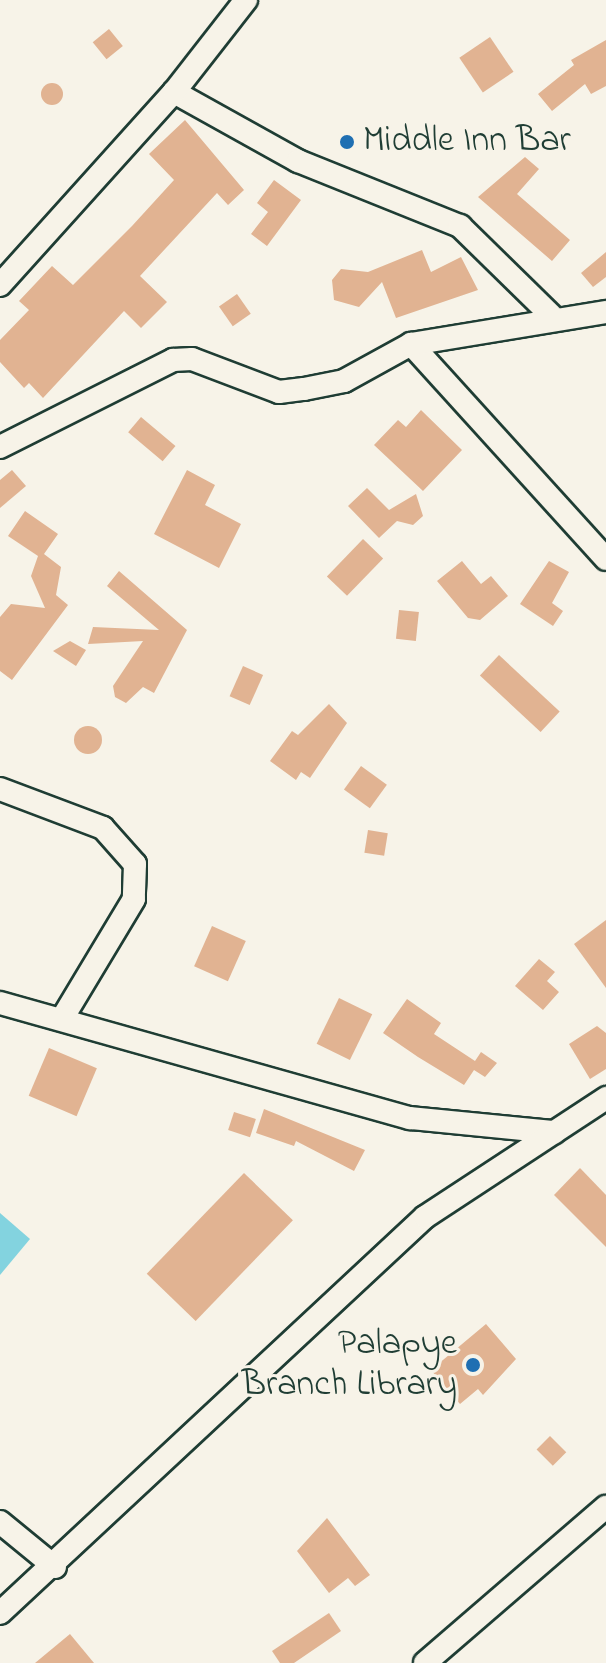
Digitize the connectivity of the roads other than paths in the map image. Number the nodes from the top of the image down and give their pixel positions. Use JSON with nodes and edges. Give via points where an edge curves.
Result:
{"nodes":[{"id":1,"x":246,"y":0,"type":"edge"},
{"id":2,"x":174,"y":92,"type":"junction"},
{"id":3,"x":0,"y":285,"type":"edge"},
{"id":4,"x":606,"y":312,"type":"edge"},
{"id":5,"x":551,"y":315,"type":"junction"},
{"id":6,"x":411,"y":344,"type":"junction"},
{"id":7,"x":0,"y":447,"type":"edge"},
{"id":8,"x":606,"y":559,"type":"edge"},
{"id":9,"x":0,"y":789,"type":"edge"},
{"id":10,"x":0,"y":1003,"type":"edge"},
{"id":11,"x":63,"y":1017,"type":"junction"},
{"id":12,"x":606,"y":1098,"type":"edge"},
{"id":13,"x":554,"y":1132,"type":"junction"},
{"id":14,"x":606,"y":1507,"type":"edge"},
{"id":15,"x":0,"y":1522,"type":"edge"},
{"id":16,"x":55,"y":1567,"type":"junction"},
{"id":17,"x":0,"y":1613,"type":"edge"},
{"id":18,"x":425,"y":1663,"type":"edge"}],
"edges":[{"from":1,"to":2,"type":"street"},
{"from":2,"to":3,"type":"street"},
{"from":2,"to":5,"type":"street","via":[[285,155],[460,226]]},
{"from":4,"to":5,"type":"street"},
{"from":5,"to":6,"type":"street"},
{"from":6,"to":7,"type":"street","via":[[344,381],[279,392],[192,359],[173,360]]},
{"from":6,"to":8,"type":"street"},
{"from":9,"to":11,"type":"street","via":[[103,828],[135,864],[134,899]]},
{"from":10,"to":11,"type":"street"},
{"from":11,"to":13,"type":"street","via":[[410,1118]]},
{"from":12,"to":13,"type":"street"},
{"from":13,"to":16,"type":"street","via":[[425,1217]]},
{"from":14,"to":18,"type":"street"},
{"from":15,"to":16,"type":"street"},
{"from":16,"to":17,"type":"street"}]}
